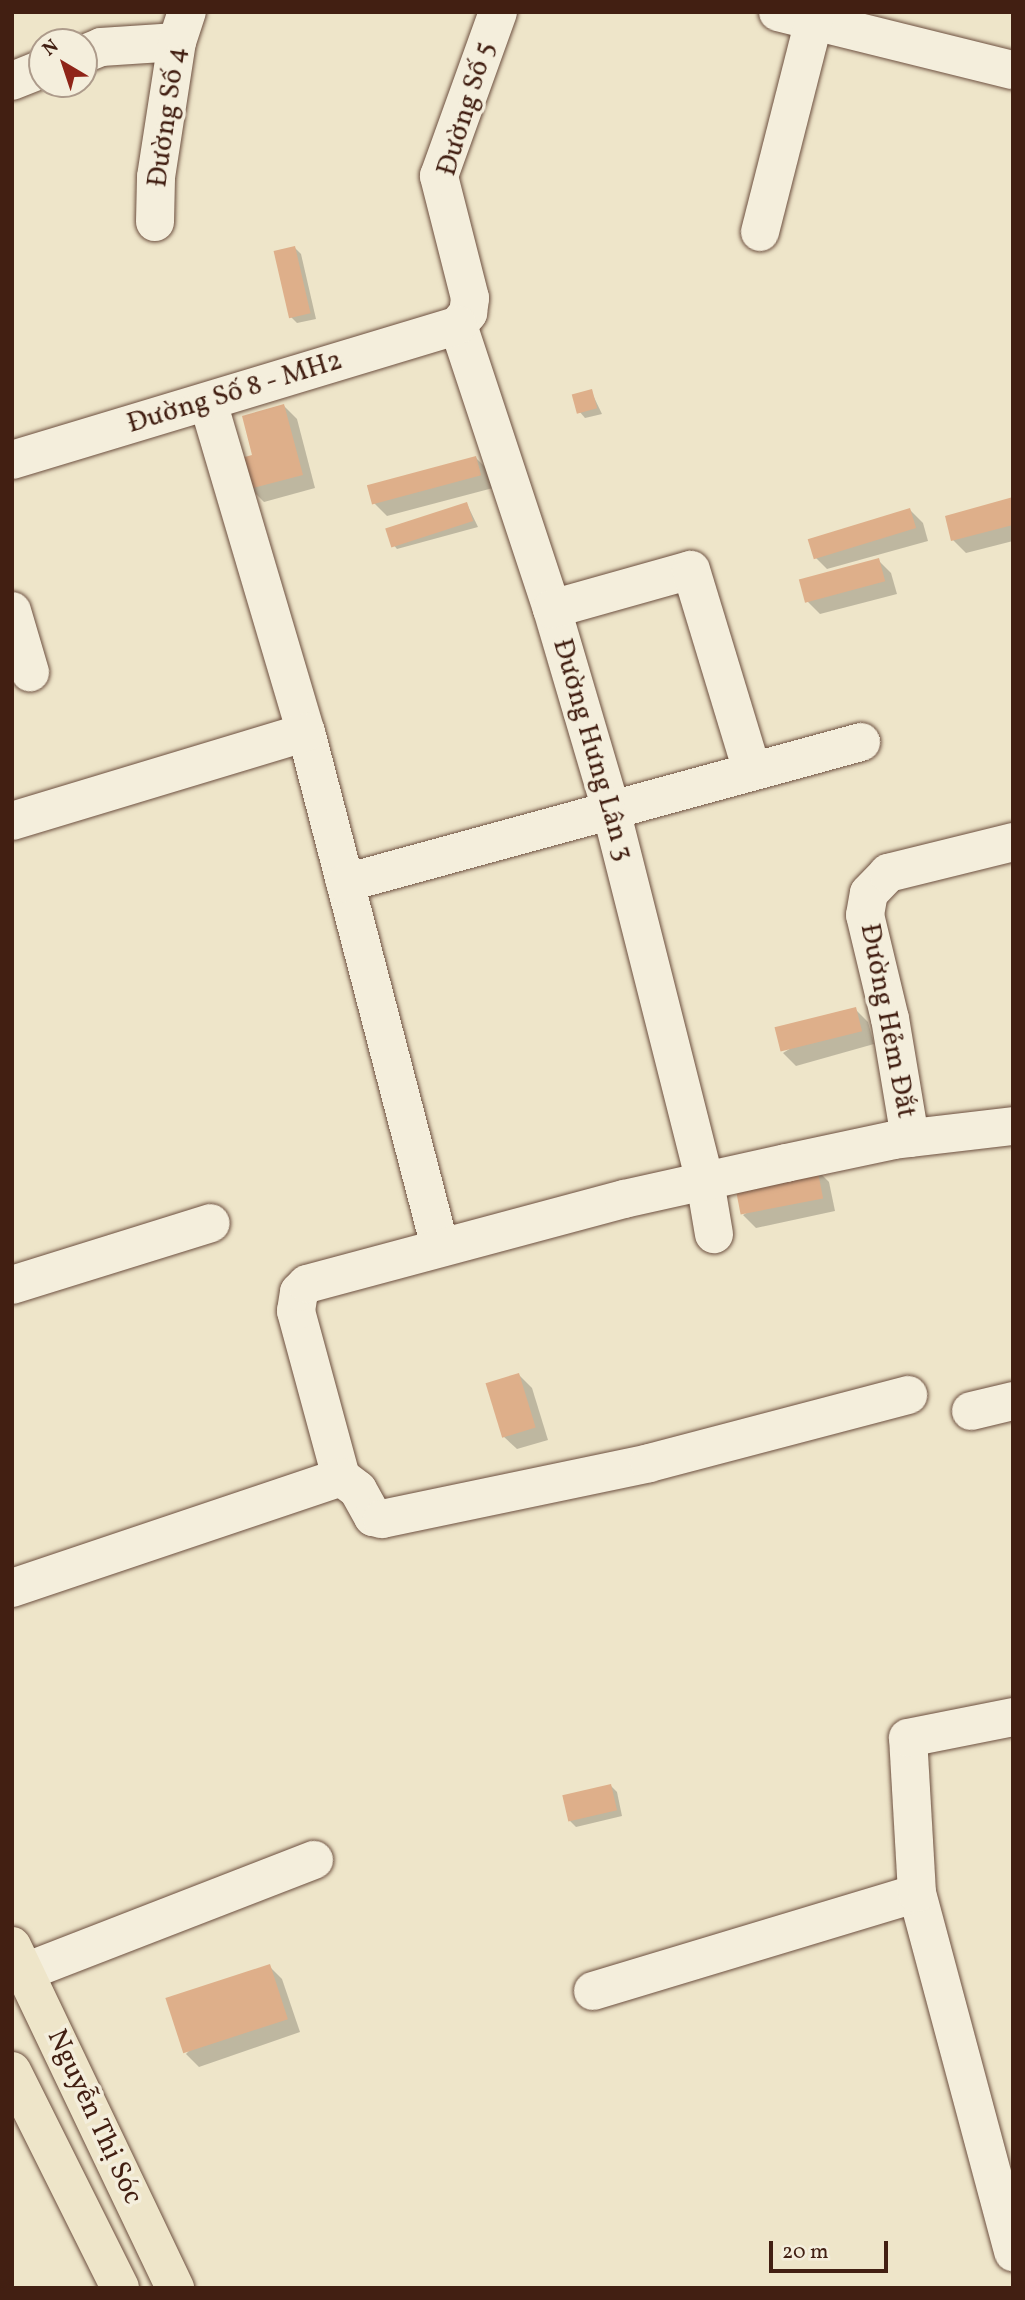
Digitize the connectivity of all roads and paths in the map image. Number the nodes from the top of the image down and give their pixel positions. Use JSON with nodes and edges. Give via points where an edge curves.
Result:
{"nodes":[{"id":1,"x":498,"y":12,"type":"edge"},
{"id":2,"x":802,"y":16,"type":"edge"},
{"id":3,"x":182,"y":27,"type":"edge"},
{"id":4,"x":98,"y":48,"type":"edge"},
{"id":5,"x":1013,"y":70,"type":"edge"},
{"id":6,"x":155,"y":222,"type":"dead end"},
{"id":7,"x":760,"y":232,"type":"dead end"},
{"id":8,"x":458,"y":325,"type":"junction"},
{"id":9,"x":208,"y":402,"type":"junction"},
{"id":10,"x":12,"y":460,"type":"edge"},
{"id":11,"x":552,"y":609,"type":"junction"},
{"id":12,"x":12,"y":611,"type":"edge"},
{"id":13,"x":30,"y":672,"type":"dead end"},
{"id":14,"x":306,"y":732,"type":"junction"},
{"id":15,"x":861,"y":742,"type":"dead end"},
{"id":16,"x":752,"y":771,"type":"junction"},
{"id":17,"x":611,"y":810,"type":"junction"},
{"id":18,"x":12,"y":821,"type":"edge"},
{"id":19,"x":1013,"y":842,"type":"edge"},
{"id":20,"x":345,"y":884,"type":"junction"},
{"id":21,"x":1013,"y":1126,"type":"edge"},
{"id":22,"x":910,"y":1138,"type":"junction"},
{"id":23,"x":705,"y":1181,"type":"junction"},
{"id":24,"x":211,"y":1223,"type":"dead end"},
{"id":25,"x":714,"y":1234,"type":"dead end"},
{"id":26,"x":440,"y":1247,"type":"junction"},
{"id":27,"x":12,"y":1285,"type":"edge"},
{"id":28,"x":908,"y":1395,"type":"dead end"},
{"id":29,"x":1013,"y":1401,"type":"edge"},
{"id":30,"x":971,"y":1411,"type":"dead end"},
{"id":31,"x":341,"y":1477,"type":"junction"},
{"id":32,"x":12,"y":1588,"type":"edge"},
{"id":33,"x":1013,"y":1717,"type":"edge"},
{"id":34,"x":314,"y":1860,"type":"dead end"},
{"id":35,"x":917,"y":1893,"type":"junction"},
{"id":36,"x":19,"y":1959,"type":"edge"},
{"id":37,"x":593,"y":1991,"type":"dead end"},
{"id":38,"x":12,"y":2071,"type":"edge"},
{"id":39,"x":1013,"y":2252,"type":"edge"},
{"id":40,"x":120,"y":2288,"type":"edge"},
{"id":41,"x":175,"y":2288,"type":"edge"}],
"edges":[{"from":1,"to":8,"type":"street","name":"Đường Số 5","via":[[439,176],[470,298],[468,313]]},
{"from":2,"to":5,"type":"street"},
{"from":2,"to":7,"type":"street"},
{"from":3,"to":4,"type":"street"},
{"from":3,"to":6,"type":"street","name":"Đường Số 4","via":[[156,177]]},
{"from":8,"to":9,"type":"street","name":"Đường Số 8 - MH2"},
{"from":8,"to":11,"type":"street","name":"Đường Hưng Lân 3"},
{"from":9,"to":10,"type":"street","name":"Đường Số 8 - MH2"},
{"from":9,"to":14,"type":"street"},
{"from":11,"to":16,"type":"street","via":[[691,570]]},
{"from":11,"to":17,"type":"street","name":"Đường Hưng Lân 3"},
{"from":12,"to":13,"type":"street"},
{"from":14,"to":18,"type":"street"},
{"from":14,"to":20,"type":"street"},
{"from":15,"to":16,"type":"street"},
{"from":16,"to":17,"type":"street"},
{"from":17,"to":20,"type":"street"},
{"from":17,"to":23,"type":"street","name":"Đường Hưng Lân 3"},
{"from":19,"to":22,"type":"street","name":"Đường Hẻm Đắt","via":[[888,873],[877,879],[869,893],[865,915],[890,1019]]},
{"from":20,"to":26,"type":"street"},
{"from":21,"to":22,"type":"street"},
{"from":22,"to":23,"type":"street"},
{"from":23,"to":25,"type":"street","name":"Đường Hưng Lân 3"},
{"from":23,"to":26,"type":"street"},
{"from":24,"to":27,"type":"street"},
{"from":26,"to":31,"type":"street","via":[[307,1284],[299,1292],[296,1311],[308,1364]]},
{"from":28,"to":31,"type":"street","via":[[649,1463],[382,1519],[373,1517],[358,1490]]},
{"from":29,"to":30,"type":"street"},
{"from":31,"to":32,"type":"street"},
{"from":33,"to":35,"type":"street","via":[[908,1738]]},
{"from":34,"to":36,"type":"street"},
{"from":35,"to":37,"type":"street"},
{"from":35,"to":39,"type":"street"},
{"from":36,"to":41,"type":"main road","name":"Nguyễn Thị Sóc"},
{"from":38,"to":40,"type":"main road","name":"Nguyễn Thị Sóc"}]}
